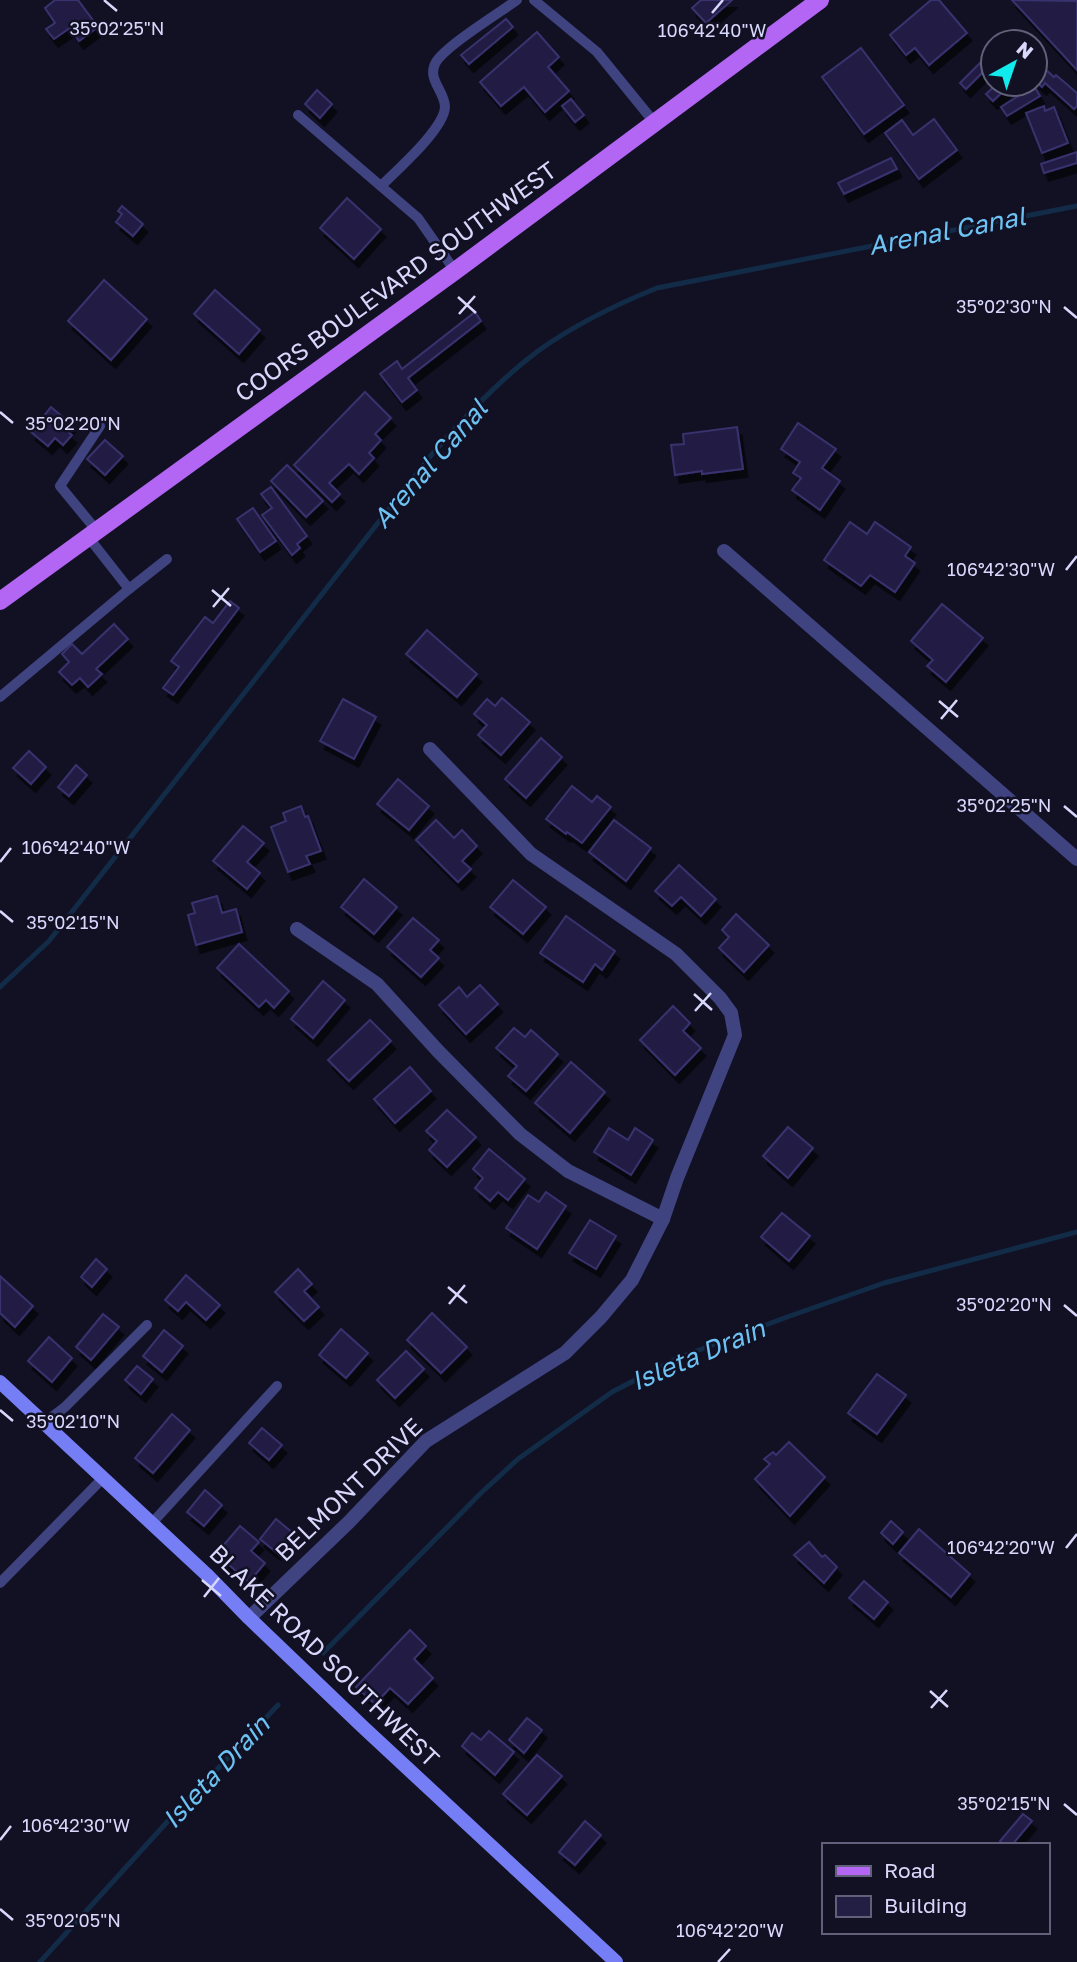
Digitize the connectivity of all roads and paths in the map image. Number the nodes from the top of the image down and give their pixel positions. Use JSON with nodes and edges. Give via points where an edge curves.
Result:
{"nodes":[{"id":1,"x":517,"y":0,"type":"edge"},
{"id":2,"x":534,"y":0,"type":"edge"},
{"id":3,"x":820,"y":0,"type":"edge"},
{"id":4,"x":298,"y":115,"type":"dead end"},
{"id":5,"x":654,"y":122,"type":"junction"},
{"id":6,"x":381,"y":186,"type":"junction"},
{"id":7,"x":455,"y":271,"type":"junction"},
{"id":8,"x":100,"y":426,"type":"dead end"},
{"id":9,"x":93,"y":535,"type":"junction"},
{"id":10,"x":724,"y":551,"type":"dead end"},
{"id":11,"x":167,"y":559,"type":"dead end"},
{"id":12,"x":129,"y":589,"type":"junction"},
{"id":13,"x":0,"y":601,"type":"edge"},
{"id":14,"x":0,"y":697,"type":"edge"},
{"id":15,"x":430,"y":749,"type":"dead end"},
{"id":16,"x":1077,"y":859,"type":"edge"},
{"id":17,"x":297,"y":929,"type":"dead end"},
{"id":18,"x":663,"y":1219,"type":"junction"},
{"id":19,"x":147,"y":1325,"type":"dead end"},
{"id":20,"x":0,"y":1382,"type":"edge"},
{"id":21,"x":277,"y":1386,"type":"dead end"},
{"id":22,"x":44,"y":1423,"type":"junction"},
{"id":23,"x":103,"y":1478,"type":"junction"},
{"id":24,"x":152,"y":1523,"type":"junction"},
{"id":25,"x":0,"y":1583,"type":"edge"},
{"id":26,"x":249,"y":1618,"type":"junction"},
{"id":27,"x":616,"y":1962,"type":"edge"}],
"edges":[{"from":1,"to":6,"type":"lane","via":[[436,62],[434,81],[443,99],[443,116],[432,135]]},
{"from":2,"to":5,"type":"lane","via":[[597,52]]},
{"from":3,"to":5,"type":"main road","name":"COORS BOULEVARD SOUTHWEST"},
{"from":4,"to":6,"type":"lane"},
{"from":5,"to":7,"type":"main road","name":"COORS BOULEVARD SOUTHWEST"},
{"from":6,"to":7,"type":"lane","via":[[418,218]]},
{"from":7,"to":9,"type":"main road","name":"COORS BOULEVARD SOUTHWEST"},
{"from":8,"to":9,"type":"lane","via":[[60,486]]},
{"from":9,"to":12,"type":"lane"},
{"from":9,"to":13,"type":"main road","name":"COORS BOULEVARD SOUTHWEST"},
{"from":10,"to":16,"type":"street"},
{"from":11,"to":12,"type":"lane"},
{"from":12,"to":14,"type":"lane"},
{"from":15,"to":18,"type":"street","name":"BELMONT DRIVE","via":[[531,854],[676,954],[732,1013],[735,1035]]},
{"from":17,"to":18,"type":"street","via":[[377,984],[520,1134],[568,1171]]},
{"from":18,"to":26,"type":"street","name":"BELMONT DRIVE","via":[[632,1280],[565,1353],[426,1441]]},
{"from":19,"to":22,"type":"lane"},
{"from":20,"to":22,"type":"street","name":"BLAKE ROAD SOUTHWEST"},
{"from":21,"to":24,"type":"lane"},
{"from":22,"to":23,"type":"street","name":"BLAKE ROAD SOUTHWEST"},
{"from":23,"to":24,"type":"street","name":"BLAKE ROAD SOUTHWEST"},
{"from":23,"to":25,"type":"lane"},
{"from":24,"to":26,"type":"street","name":"BLAKE ROAD SOUTHWEST"},
{"from":26,"to":27,"type":"street","name":"BLAKE ROAD SOUTHWEST"}]}
